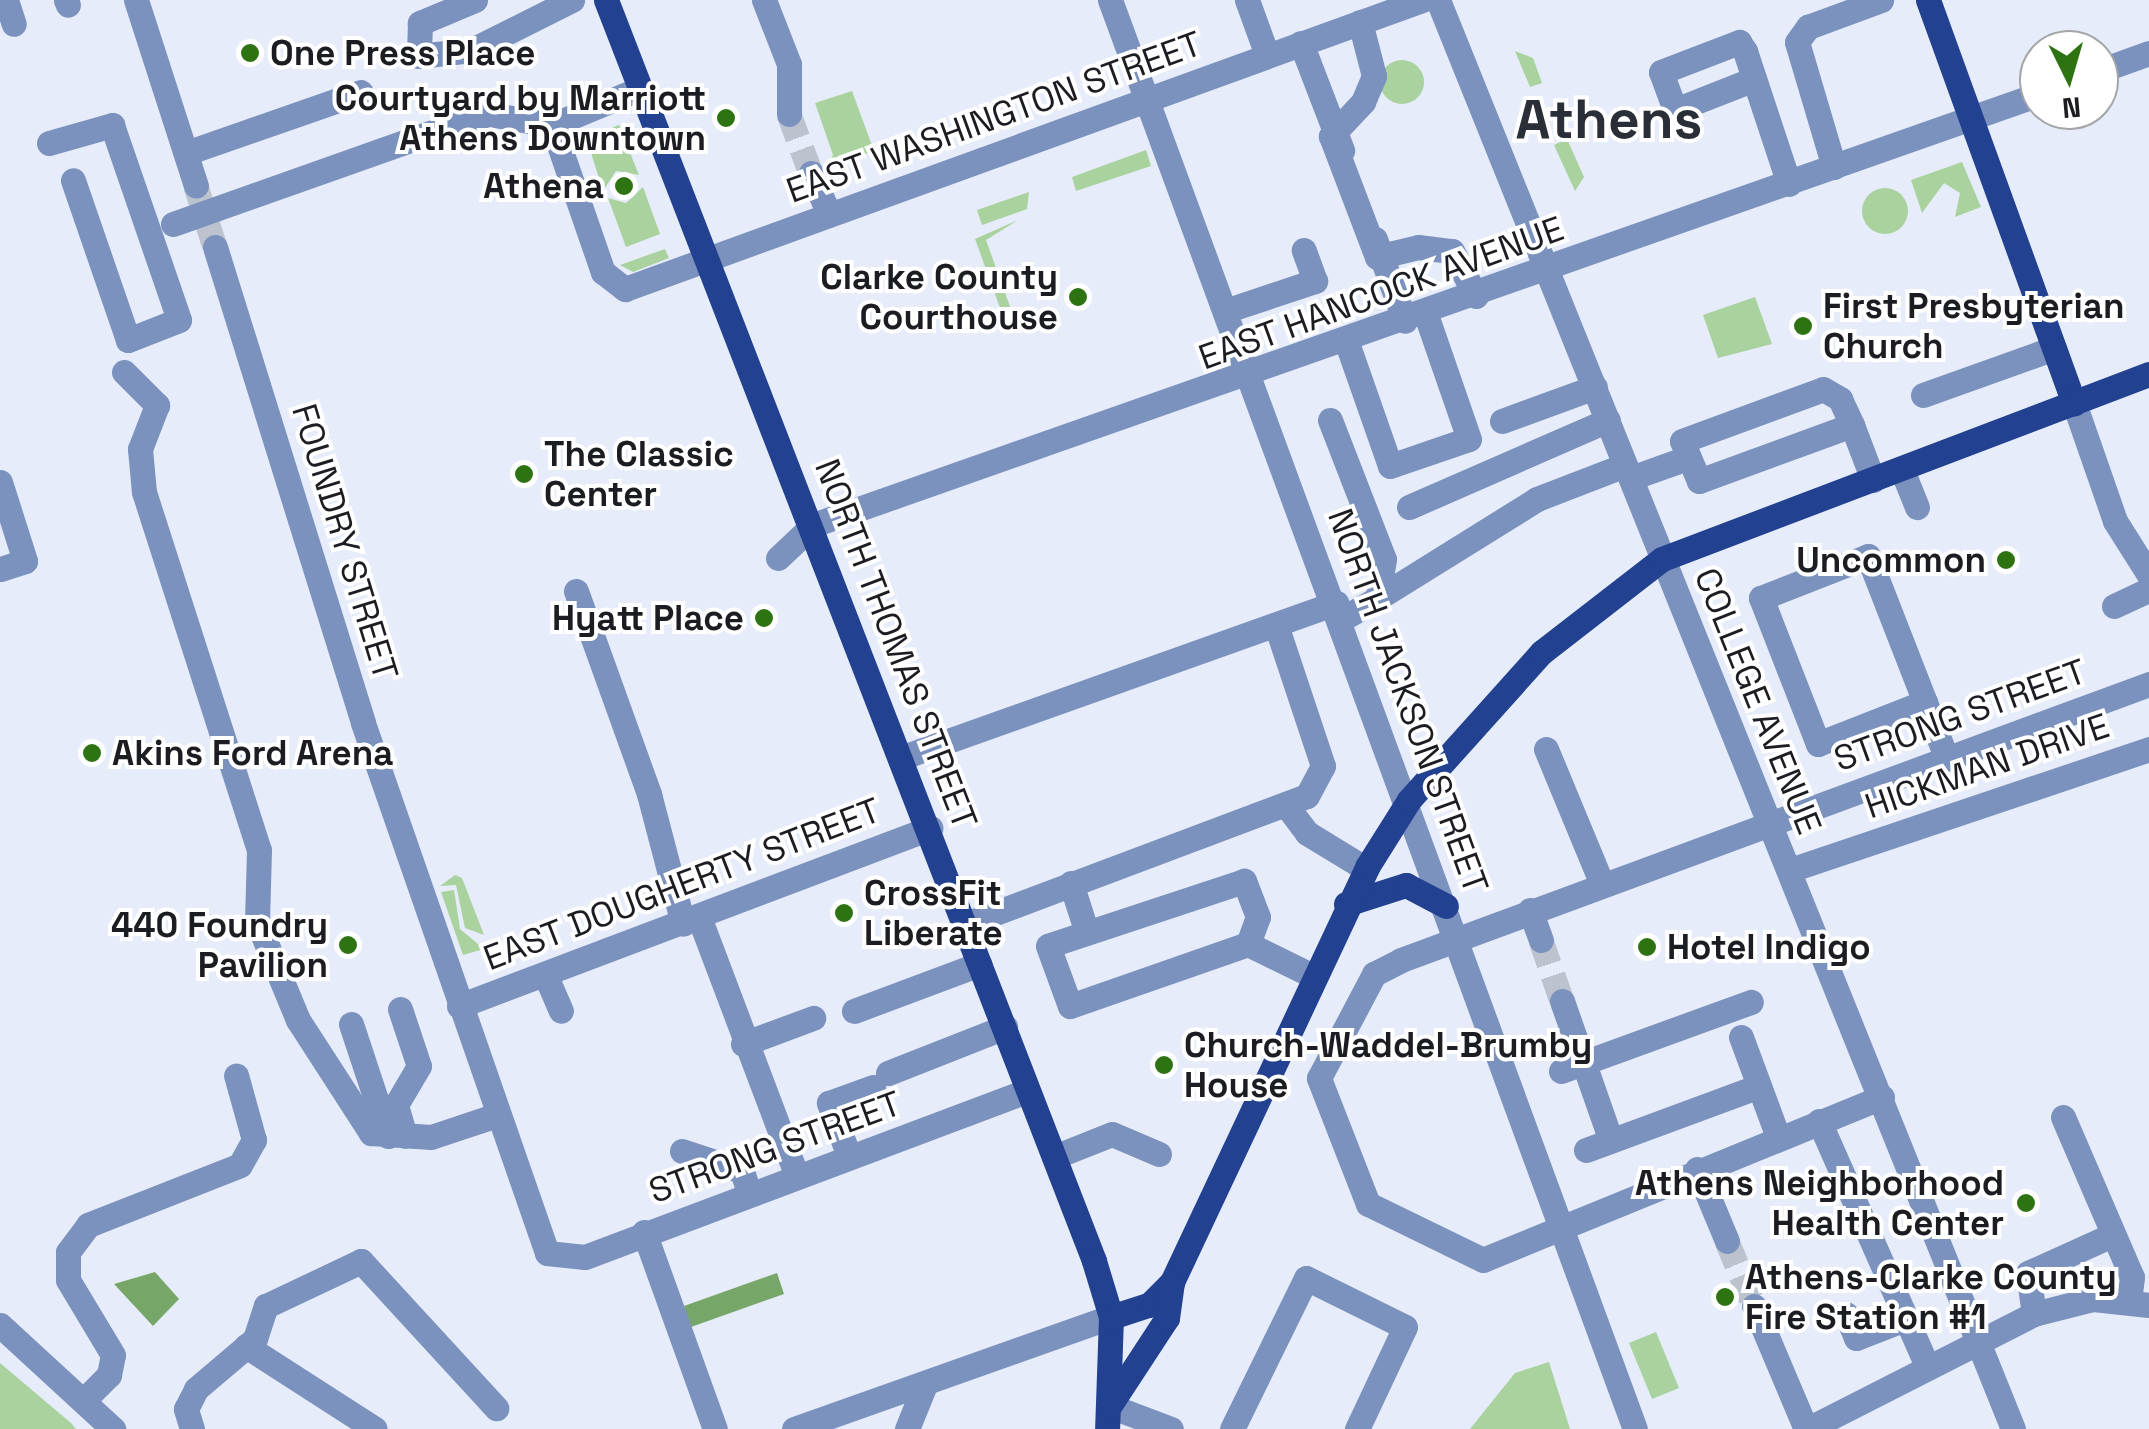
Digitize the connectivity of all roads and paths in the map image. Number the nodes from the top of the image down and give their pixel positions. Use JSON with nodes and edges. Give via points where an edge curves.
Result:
{"nodes":[{"id":1,"x":136,"y":0,"type":"edge"},
{"id":2,"x":475,"y":0,"type":"edge"},
{"id":3,"x":572,"y":0,"type":"edge"},
{"id":4,"x":606,"y":0,"type":"edge"},
{"id":5,"x":764,"y":0,"type":"edge"},
{"id":6,"x":1110,"y":0,"type":"edge"},
{"id":7,"x":1246,"y":0,"type":"edge"},
{"id":8,"x":1422,"y":0,"type":"edge"},
{"id":9,"x":1438,"y":0,"type":"edge"},
{"id":10,"x":1881,"y":0,"type":"edge"},
{"id":11,"x":1928,"y":0,"type":"edge"},
{"id":12,"x":525,"y":4,"type":"edge"},
{"id":13,"x":1360,"y":22,"type":"junction"},
{"id":14,"x":1301,"y":43,"type":"junction"},
{"id":15,"x":2149,"y":53,"type":"edge"},
{"id":16,"x":1267,"y":55,"type":"junction"},
{"id":17,"x":2119,"y":64,"type":"edge"},
{"id":18,"x":1754,"y":79,"type":"dead end"},
{"id":19,"x":639,"y":88,"type":"junction"},
{"id":20,"x":361,"y":92,"type":"dead end"},
{"id":21,"x":1148,"y":96,"type":"junction"},
{"id":22,"x":2019,"y":101,"type":"edge"},
{"id":23,"x":789,"y":114,"type":"tunnel mouth"},
{"id":24,"x":1970,"y":118,"type":"junction"},
{"id":25,"x":552,"y":126,"type":"junction"},
{"id":26,"x":49,"y":143,"type":"dead end"},
{"id":27,"x":186,"y":153,"type":"junction"},
{"id":28,"x":1834,"y":167,"type":"junction"},
{"id":29,"x":811,"y":173,"type":"tunnel mouth"},
{"id":30,"x":74,"y":180,"type":"dead end"},
{"id":31,"x":1789,"y":184,"type":"junction"},
{"id":32,"x":196,"y":186,"type":"tunnel mouth"},
{"id":33,"x":828,"y":214,"type":"junction"},
{"id":34,"x":162,"y":228,"type":"junction"},
{"id":35,"x":215,"y":248,"type":"tunnel mouth"},
{"id":36,"x":1304,"y":250,"type":"dead end"},
{"id":37,"x":704,"y":260,"type":"junction"},
{"id":38,"x":1550,"y":270,"type":"junction"},
{"id":39,"x":1476,"y":296,"type":"junction"},
{"id":40,"x":1228,"y":310,"type":"junction"},
{"id":41,"x":1416,"y":318,"type":"junction"},
{"id":42,"x":1347,"y":342,"type":"junction"},
{"id":43,"x":2054,"y":348,"type":"junction"},
{"id":44,"x":124,"y":372,"type":"dead end"},
{"id":45,"x":2149,"y":374,"type":"edge"},
{"id":46,"x":1253,"y":377,"type":"junction"},
{"id":47,"x":1595,"y":387,"type":"junction"},
{"id":48,"x":1923,"y":394,"type":"dead end"},
{"id":49,"x":2074,"y":403,"type":"junction"},
{"id":50,"x":1330,"y":420,"type":"dead end"},
{"id":51,"x":1608,"y":420,"type":"junction"},
{"id":52,"x":1502,"y":421,"type":"dead end"},
{"id":53,"x":1852,"y":425,"type":"junction"},
{"id":54,"x":1676,"y":462,"type":"dead end"},
{"id":55,"x":1902,"y":470,"type":"junction"},
{"id":56,"x":1628,"y":472,"type":"junction"},
{"id":57,"x":1873,"y":480,"type":"junction"},
{"id":58,"x":0,"y":482,"type":"edge"},
{"id":59,"x":1409,"y":507,"type":"dead end"},
{"id":60,"x":1916,"y":507,"type":"dead end"},
{"id":61,"x":813,"y":525,"type":"junction"},
{"id":62,"x":778,"y":558,"type":"dead end"},
{"id":63,"x":1662,"y":559,"type":"junction"},
{"id":64,"x":0,"y":569,"type":"edge"},
{"id":65,"x":2149,"y":576,"type":"edge"},
{"id":66,"x":2149,"y":590,"type":"edge"},
{"id":67,"x":576,"y":591,"type":"dead end"},
{"id":68,"x":1378,"y":598,"type":"junction"},
{"id":69,"x":2114,"y":606,"type":"dead end"},
{"id":70,"x":1339,"y":611,"type":"junction"},
{"id":71,"x":1276,"y":625,"type":"junction"},
{"id":72,"x":2149,"y":684,"type":"edge"},
{"id":73,"x":1925,"y":702,"type":"junction"},
{"id":74,"x":1546,"y":749,"type":"dead end"},
{"id":75,"x":2149,"y":749,"type":"edge"},
{"id":76,"x":903,"y":757,"type":"junction"},
{"id":77,"x":1946,"y":757,"type":"junction"},
{"id":78,"x":1408,"y":800,"type":"junction"},
{"id":79,"x":1286,"y":806,"type":"junction"},
{"id":80,"x":1769,"y":822,"type":"junction"},
{"id":81,"x":930,"y":828,"type":"junction"},
{"id":82,"x":1366,"y":870,"type":"junction"},
{"id":83,"x":1790,"y":870,"type":"junction"},
{"id":84,"x":1071,"y":883,"type":"junction"},
{"id":85,"x":1602,"y":884,"type":"junction"},
{"id":86,"x":1346,"y":904,"type":"junction"},
{"id":87,"x":1446,"y":906,"type":"junction"},
{"id":88,"x":1530,"y":910,"type":"junction"},
{"id":89,"x":691,"y":920,"type":"junction"},
{"id":90,"x":966,"y":924,"type":"junction"},
{"id":91,"x":1088,"y":933,"type":"junction"},
{"id":92,"x":1457,"y":937,"type":"junction"},
{"id":93,"x":1541,"y":940,"type":"tunnel mouth"},
{"id":94,"x":1248,"y":944,"type":"junction"},
{"id":95,"x":980,"y":964,"type":"junction"},
{"id":96,"x":545,"y":974,"type":"junction"},
{"id":97,"x":1310,"y":975,"type":"junction"},
{"id":98,"x":1562,"y":1001,"type":"tunnel mouth"},
{"id":99,"x":1751,"y":1002,"type":"dead end"},
{"id":100,"x":460,"y":1006,"type":"junction"},
{"id":101,"x":400,"y":1009,"type":"dead end"},
{"id":102,"x":561,"y":1011,"type":"dead end"},
{"id":103,"x":854,"y":1011,"type":"dead end"},
{"id":104,"x":813,"y":1018,"type":"dead end"},
{"id":105,"x":351,"y":1024,"type":"dead end"},
{"id":106,"x":1005,"y":1028,"type":"junction"},
{"id":107,"x":1741,"y":1036,"type":"dead end"},
{"id":108,"x":743,"y":1044,"type":"junction"},
{"id":109,"x":1572,"y":1066,"type":"junction"},
{"id":110,"x":236,"y":1075,"type":"dead end"},
{"id":111,"x":1759,"y":1086,"type":"junction"},
{"id":112,"x":1027,"y":1091,"type":"junction"},
{"id":113,"x":1882,"y":1098,"type":"junction"},
{"id":114,"x":492,"y":1108,"type":"junction"},
{"id":115,"x":2063,"y":1116,"type":"dead end"},
{"id":116,"x":1819,"y":1122,"type":"junction"},
{"id":117,"x":396,"y":1136,"type":"junction"},
{"id":118,"x":1778,"y":1137,"type":"junction"},
{"id":119,"x":682,"y":1150,"type":"dead end"},
{"id":120,"x":1159,"y":1154,"type":"dead end"},
{"id":121,"x":849,"y":1156,"type":"junction"},
{"id":122,"x":1054,"y":1157,"type":"junction"},
{"id":123,"x":1697,"y":1168,"type":"junction"},
{"id":124,"x":797,"y":1176,"type":"junction"},
{"id":125,"x":750,"y":1193,"type":"junction"},
{"id":126,"x":1558,"y":1222,"type":"junction"},
{"id":127,"x":644,"y":1232,"type":"junction"},
{"id":128,"x":2112,"y":1235,"type":"junction"},
{"id":129,"x":1727,"y":1240,"type":"tunnel mouth"},
{"id":130,"x":548,"y":1254,"type":"joint"},
{"id":131,"x":1172,"y":1282,"type":"junction"},
{"id":132,"x":2139,"y":1303,"type":"edge"},
{"id":133,"x":1754,"y":1306,"type":"tunnel mouth"},
{"id":134,"x":1846,"y":1314,"type":"dead end"},
{"id":135,"x":2034,"y":1314,"type":"junction"},
{"id":136,"x":1111,"y":1317,"type":"junction"},
{"id":137,"x":1905,"y":1320,"type":"junction"},
{"id":138,"x":0,"y":1324,"type":"edge"},
{"id":139,"x":1976,"y":1337,"type":"junction"},
{"id":140,"x":246,"y":1346,"type":"junction"},
{"id":141,"x":1926,"y":1364,"type":"junction"},
{"id":142,"x":924,"y":1388,"type":"junction"},
{"id":143,"x":85,"y":1399,"type":"junction"},
{"id":144,"x":496,"y":1408,"type":"dead end"},
{"id":145,"x":1108,"y":1417,"type":"edge"},
{"id":146,"x":814,"y":1427,"type":"edge"},
{"id":147,"x":1812,"y":1428,"type":"edge"},
{"id":148,"x":113,"y":1429,"type":"edge"},
{"id":149,"x":192,"y":1429,"type":"edge"},
{"id":150,"x":375,"y":1429,"type":"edge"},
{"id":151,"x":715,"y":1429,"type":"edge"},
{"id":152,"x":907,"y":1429,"type":"edge"},
{"id":153,"x":1171,"y":1429,"type":"edge"},
{"id":154,"x":1232,"y":1429,"type":"edge"},
{"id":155,"x":1356,"y":1429,"type":"edge"},
{"id":156,"x":1635,"y":1429,"type":"edge"},
{"id":157,"x":2013,"y":1429,"type":"edge"}],
"edges":[{"from":1,"to":27,"type":"street"},
{"from":2,"to":12,"type":"street","via":[[420,24],[418,56],[472,50],[514,34]]},
{"from":3,"to":12,"type":"street"},
{"from":4,"to":19,"type":"main road","name":"NORTH THOMAS STREET"},
{"from":5,"to":23,"type":"street","via":[[789,64]]},
{"from":6,"to":21,"type":"street","name":"NORTH JACKSON STREET"},
{"from":7,"to":16,"type":"street"},
{"from":8,"to":13,"type":"street","name":"EAST WASHINGTON STREET"},
{"from":9,"to":38,"type":"street","name":"COLLEGE AVENUE"},
{"from":10,"to":28,"type":"street","via":[[1808,27],[1797,42]]},
{"from":11,"to":24,"type":"main road"},
{"from":13,"to":14,"type":"street","name":"EAST WASHINGTON STREET"},
{"from":13,"to":39,"type":"street","bridge":true,"via":[[1374,76],[1363,102],[1331,136],[1377,257],[1418,247],[1452,251]]},
{"from":14,"to":16,"type":"street","name":"EAST WASHINGTON STREET"},
{"from":14,"to":41,"type":"street"},
{"from":15,"to":17,"type":"street"},
{"from":16,"to":21,"type":"street","name":"EAST WASHINGTON STREET"},
{"from":18,"to":31,"type":"street"},
{"from":19,"to":25,"type":"street"},
{"from":19,"to":37,"type":"main road","name":"NORTH THOMAS STREET"},
{"from":20,"to":27,"type":"street"},
{"from":21,"to":33,"type":"street","name":"EAST WASHINGTON STREET"},
{"from":21,"to":40,"type":"street","name":"NORTH JACKSON STREET"},
{"from":22,"to":24,"type":"street","name":"EAST HANCOCK AVENUE"},
{"from":24,"to":28,"type":"street","name":"EAST HANCOCK AVENUE"},
{"from":24,"to":43,"type":"main road"},
{"from":25,"to":34,"type":"street","bridge":true,"via":[[489,114]]},
{"from":25,"to":37,"type":"street","name":"EAST WASHINGTON STREET","via":[[606,276],[624,289]]},
{"from":26,"to":34,"type":"street","via":[[112,125]]},
{"from":27,"to":32,"type":"street"},
{"from":28,"to":31,"type":"street","name":"EAST HANCOCK AVENUE"},
{"from":29,"to":33,"type":"street"},
{"from":30,"to":34,"type":"street","via":[[128,340],[180,320]]},
{"from":31,"to":38,"type":"street","name":"EAST HANCOCK AVENUE"},
{"from":33,"to":37,"type":"street","name":"EAST WASHINGTON STREET"},
{"from":35,"to":100,"type":"street","name":"FOUNDRY STREET"},
{"from":36,"to":40,"type":"street","via":[[1315,281]]},
{"from":37,"to":61,"type":"main road","name":"NORTH THOMAS STREET"},
{"from":38,"to":39,"type":"street","name":"EAST HANCOCK AVENUE"},
{"from":38,"to":47,"type":"street","name":"COLLEGE AVENUE"},
{"from":39,"to":41,"type":"street","name":"EAST HANCOCK AVENUE"},
{"from":40,"to":46,"type":"street","name":"NORTH JACKSON STREET"},
{"from":41,"to":42,"type":"street","name":"EAST HANCOCK AVENUE"},
{"from":41,"to":42,"type":"street","via":[[1468,439],[1390,466]]},
{"from":42,"to":46,"type":"street","name":"EAST HANCOCK AVENUE"},
{"from":43,"to":48,"type":"street"},
{"from":43,"to":49,"type":"main road"},
{"from":44,"to":117,"type":"street","via":[[157,405],[140,449],[144,492],[259,850],[257,921],[298,1020],[358,1123]]},
{"from":45,"to":49,"type":"main road"},
{"from":46,"to":61,"type":"street","name":"EAST HANCOCK AVENUE"},
{"from":46,"to":70,"type":"street","name":"NORTH JACKSON STREET"},
{"from":47,"to":51,"type":"street","name":"COLLEGE AVENUE"},
{"from":47,"to":52,"type":"street"},
{"from":49,"to":55,"type":"main road"},
{"from":49,"to":65,"type":"street","via":[[2116,520]]},
{"from":50,"to":68,"type":"street","via":[[1384,559]]},
{"from":51,"to":56,"type":"street","name":"COLLEGE AVENUE"},
{"from":51,"to":59,"type":"street"},
{"from":53,"to":53,"type":"street","via":[[1699,481],[1682,442],[1823,390],[1840,399]]},
{"from":53,"to":57,"type":"street"},
{"from":54,"to":56,"type":"street"},
{"from":55,"to":57,"type":"main road"},
{"from":55,"to":60,"type":"street"},
{"from":56,"to":63,"type":"street","name":"COLLEGE AVENUE"},
{"from":56,"to":68,"type":"street","via":[[1537,499]]},
{"from":57,"to":63,"type":"main road"},
{"from":58,"to":64,"type":"street","via":[[25,561]]},
{"from":61,"to":62,"type":"street"},
{"from":61,"to":76,"type":"main road","name":"NORTH THOMAS STREET"},
{"from":63,"to":78,"type":"main road","via":[[1542,652]]},
{"from":63,"to":80,"type":"street","name":"COLLEGE AVENUE"},
{"from":66,"to":69,"type":"street"},
{"from":67,"to":89,"type":"street"},
{"from":68,"to":70,"type":"street"},
{"from":70,"to":71,"type":"street"},
{"from":70,"to":78,"type":"street","name":"NORTH JACKSON STREET"},
{"from":71,"to":76,"type":"street"},
{"from":71,"to":79,"type":"street","via":[[1323,766],[1306,796]]},
{"from":72,"to":77,"type":"street","name":"STRONG STREET"},
{"from":73,"to":73,"type":"street","via":[[1868,556],[1761,598],[1818,744]]},
{"from":73,"to":77,"type":"street"},
{"from":74,"to":85,"type":"street"},
{"from":75,"to":83,"type":"street","name":"HICKMAN DRIVE"},
{"from":76,"to":81,"type":"main road","name":"NORTH THOMAS STREET"},
{"from":77,"to":80,"type":"street","name":"STRONG STREET"},
{"from":78,"to":82,"type":"main road"},
{"from":78,"to":87,"type":"street","name":"NORTH JACKSON STREET"},
{"from":79,"to":82,"type":"street","via":[[1306,833]]},
{"from":79,"to":84,"type":"street"},
{"from":80,"to":83,"type":"street","name":"COLLEGE AVENUE"},
{"from":80,"to":85,"type":"street","name":"STRONG STREET"},
{"from":81,"to":89,"type":"street","name":"EAST DOUGHERTY STREET"},
{"from":81,"to":90,"type":"main road","name":"NORTH THOMAS STREET"},
{"from":82,"to":86,"type":"main road"},
{"from":83,"to":113,"type":"street","name":"COLLEGE AVENUE"},
{"from":84,"to":90,"type":"street"},
{"from":84,"to":91,"type":"street"},
{"from":85,"to":88,"type":"street","name":"STRONG STREET"},
{"from":86,"to":87,"type":"main road","via":[[1406,885]]},
{"from":86,"to":97,"type":"main road"},
{"from":87,"to":92,"type":"street","name":"NORTH JACKSON STREET"},
{"from":88,"to":92,"type":"street","name":"STRONG STREET"},
{"from":88,"to":93,"type":"street"},
{"from":89,"to":96,"type":"street","name":"EAST DOUGHERTY STREET"},
{"from":89,"to":108,"type":"street"},
{"from":90,"to":95,"type":"main road","name":"NORTH THOMAS STREET"},
{"from":91,"to":94,"type":"street","via":[[1244,881],[1258,917]]},
{"from":91,"to":94,"type":"street","via":[[1048,946],[1070,1006]]},
{"from":92,"to":126,"type":"street","name":"NORTH JACKSON STREET"},
{"from":92,"to":126,"type":"street","name":"STRONG STREET","via":[[1374,974],[1319,1078],[1368,1204],[1483,1260],[1545,1238]]},
{"from":94,"to":97,"type":"street"},
{"from":95,"to":103,"type":"street"},
{"from":95,"to":106,"type":"main road","name":"NORTH THOMAS STREET"},
{"from":96,"to":100,"type":"street","name":"EAST DOUGHERTY STREET"},
{"from":96,"to":102,"type":"street"},
{"from":97,"to":131,"type":"main road"},
{"from":98,"to":109,"type":"street"},
{"from":99,"to":109,"type":"street"},
{"from":100,"to":114,"type":"street","name":"FOUNDRY STREET"},
{"from":101,"to":117,"type":"street","via":[[419,1066],[396,1105]]},
{"from":104,"to":108,"type":"street"},
{"from":105,"to":117,"type":"street"},
{"from":106,"to":112,"type":"main road","name":"NORTH THOMAS STREET"},
{"from":106,"to":121,"type":"street","via":[[829,1103]]},
{"from":107,"to":111,"type":"street"},
{"from":108,"to":124,"type":"street"},
{"from":109,"to":111,"type":"street","via":[[1598,1146]]},
{"from":110,"to":143,"type":"street","via":[[254,1140],[240,1165],[88,1226],[68,1252],[68,1280],[113,1354],[109,1375]]},
{"from":111,"to":118,"type":"street"},
{"from":112,"to":121,"type":"street","name":"STRONG STREET"},
{"from":112,"to":122,"type":"main road","name":"NORTH THOMAS STREET"},
{"from":113,"to":116,"type":"street","name":"STRONG STREET"},
{"from":113,"to":139,"type":"street","name":"COLLEGE AVENUE"},
{"from":114,"to":117,"type":"street"},
{"from":114,"to":130,"type":"street","name":"FOUNDRY STREET"},
{"from":115,"to":128,"type":"street"},
{"from":116,"to":118,"type":"street","name":"STRONG STREET"},
{"from":116,"to":137,"type":"street"},
{"from":118,"to":123,"type":"street","name":"STRONG STREET"},
{"from":119,"to":125,"type":"street","via":[[742,1172]]},
{"from":120,"to":122,"type":"street","via":[[1112,1134]]},
{"from":121,"to":124,"type":"street","name":"STRONG STREET"},
{"from":122,"to":136,"type":"main road","name":"NORTH THOMAS STREET"},
{"from":123,"to":126,"type":"street","name":"STRONG STREET"},
{"from":123,"to":129,"type":"street"},
{"from":124,"to":125,"type":"street","name":"STRONG STREET"},
{"from":125,"to":127,"type":"street","name":"STRONG STREET"},
{"from":126,"to":156,"type":"street","name":"NORTH JACKSON STREET"},
{"from":127,"to":130,"type":"street","name":"STRONG STREET","via":[[585,1256]]},
{"from":127,"to":151,"type":"street"},
{"from":128,"to":132,"type":"street"},
{"from":128,"to":135,"type":"street","via":[[2028,1274]]},
{"from":131,"to":136,"type":"main road","via":[[1149,1305]]},
{"from":131,"to":145,"type":"main road","via":[[1167,1318]]},
{"from":132,"to":135,"type":"street","via":[[2094,1299]]},
{"from":133,"to":147,"type":"street"},
{"from":134,"to":137,"type":"street","via":[[1856,1338]]},
{"from":135,"to":139,"type":"street"},
{"from":136,"to":142,"type":"street"},
{"from":136,"to":145,"type":"main road"},
{"from":137,"to":141,"type":"street"},
{"from":138,"to":143,"type":"street"},
{"from":139,"to":141,"type":"street"},
{"from":139,"to":157,"type":"street","name":"COLLEGE AVENUE"},
{"from":140,"to":144,"type":"street","via":[[266,1306],[361,1261]]},
{"from":140,"to":149,"type":"street","via":[[196,1390],[186,1409]]},
{"from":140,"to":150,"type":"street"},
{"from":141,"to":147,"type":"street"},
{"from":142,"to":146,"type":"street"},
{"from":142,"to":152,"type":"street"},
{"from":143,"to":148,"type":"street"},
{"from":145,"to":153,"type":"street"},
{"from":154,"to":155,"type":"street","via":[[1306,1278],[1405,1327]]}]}
